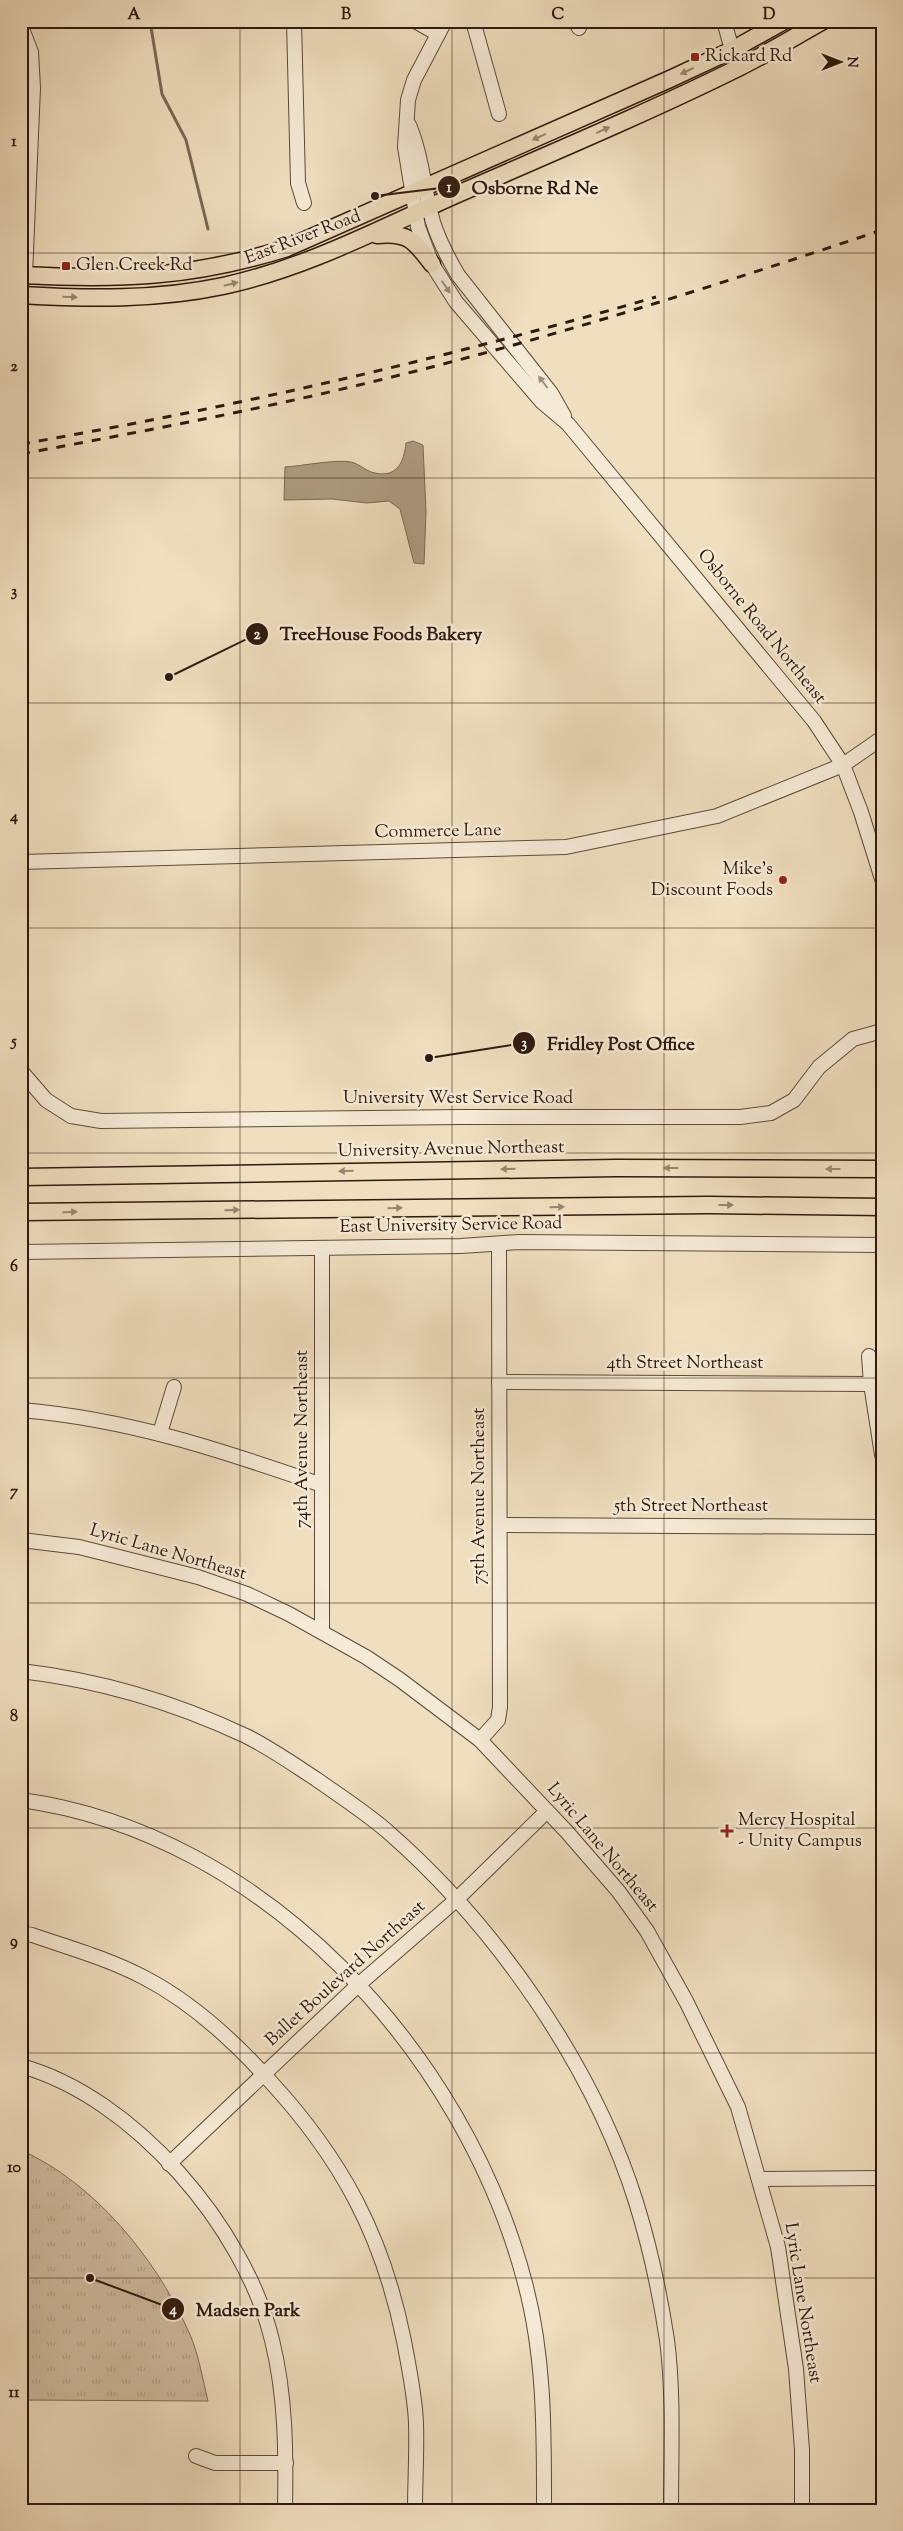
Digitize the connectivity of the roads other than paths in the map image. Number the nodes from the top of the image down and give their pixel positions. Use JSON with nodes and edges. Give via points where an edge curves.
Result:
{"nodes":[{"id":1,"x":294,"y":21,"type":"edge"},
{"id":2,"x":415,"y":21,"type":"edge"},
{"id":3,"x":445,"y":21,"type":"edge"},
{"id":4,"x":473,"y":21,"type":"edge"},
{"id":5,"x":724,"y":21,"type":"edge"},
{"id":6,"x":784,"y":21,"type":"edge"},
{"id":7,"x":823,"y":21,"type":"edge"},
{"id":8,"x":21,"y":26,"type":"edge"},
{"id":9,"x":438,"y":34,"type":"junction"},
{"id":10,"x":732,"y":50,"type":"junction"},
{"id":11,"x":741,"y":66,"type":"junction"},
{"id":12,"x":33,"y":93,"type":"dead end"},
{"id":13,"x":499,"y":114,"type":"dead end"},
{"id":14,"x":419,"y":191,"type":"junction"},
{"id":15,"x":304,"y":203,"type":"dead end"},
{"id":16,"x":430,"y":206,"type":"junction"},
{"id":17,"x":415,"y":213,"type":"junction"},
{"id":18,"x":367,"y":236,"type":"junction"},
{"id":19,"x":432,"y":264,"type":"junction"},
{"id":20,"x":23,"y":275,"type":"edge"},
{"id":21,"x":21,"y":295,"type":"edge"},
{"id":22,"x":568,"y":424,"type":"junction"},
{"id":23,"x":882,"y":738,"type":"edge"},
{"id":24,"x":842,"y":765,"type":"junction"},
{"id":25,"x":21,"y":862,"type":"edge"},
{"id":26,"x":882,"y":879,"type":"edge"},
{"id":27,"x":882,"y":1031,"type":"edge"},
{"id":28,"x":21,"y":1071,"type":"edge"},
{"id":29,"x":882,"y":1169,"type":"edge"},
{"id":30,"x":21,"y":1177,"type":"edge"},
{"id":31,"x":882,"y":1206,"type":"edge"},
{"id":32,"x":21,"y":1212,"type":"edge"},
{"id":33,"x":499,"y":1244,"type":"junction"},
{"id":34,"x":882,"y":1245,"type":"edge"},
{"id":35,"x":322,"y":1248,"type":"junction"},
{"id":36,"x":21,"y":1252,"type":"edge"},
{"id":37,"x":869,"y":1356,"type":"dead end"},
{"id":38,"x":498,"y":1382,"type":"junction"},
{"id":39,"x":871,"y":1384,"type":"junction"},
{"id":40,"x":174,"y":1387,"type":"dead end"},
{"id":41,"x":21,"y":1410,"type":"edge"},
{"id":42,"x":160,"y":1433,"type":"junction"},
{"id":43,"x":882,"y":1455,"type":"edge"},
{"id":44,"x":322,"y":1486,"type":"junction"},
{"id":45,"x":500,"y":1525,"type":"junction"},
{"id":46,"x":882,"y":1527,"type":"edge"},
{"id":47,"x":21,"y":1540,"type":"edge"},
{"id":48,"x":322,"y":1631,"type":"junction"},
{"id":49,"x":21,"y":1671,"type":"edge"},
{"id":50,"x":480,"y":1740,"type":"junction"},
{"id":51,"x":21,"y":1800,"type":"edge"},
{"id":52,"x":547,"y":1812,"type":"junction"},
{"id":53,"x":456,"y":1900,"type":"junction"},
{"id":54,"x":21,"y":1933,"type":"edge"},
{"id":55,"x":358,"y":1986,"type":"junction"},
{"id":56,"x":21,"y":2066,"type":"edge"},
{"id":57,"x":264,"y":2074,"type":"junction"},
{"id":58,"x":169,"y":2164,"type":"junction"},
{"id":59,"x":882,"y":2178,"type":"edge"},
{"id":60,"x":759,"y":2179,"type":"junction"},
{"id":61,"x":196,"y":2456,"type":"dead end"},
{"id":62,"x":286,"y":2464,"type":"junction"},
{"id":63,"x":286,"y":2510,"type":"edge"},
{"id":64,"x":415,"y":2510,"type":"edge"},
{"id":65,"x":544,"y":2510,"type":"edge"},
{"id":66,"x":671,"y":2510,"type":"edge"},
{"id":67,"x":802,"y":2510,"type":"edge"}],
"edges":[{"from":1,"to":15,"type":"street","via":[[298,183]]},
{"from":2,"to":9,"type":"street"},
{"from":3,"to":9,"type":"street"},
{"from":4,"to":13,"type":"street"},
{"from":5,"to":10,"type":"street"},
{"from":6,"to":10,"type":"main road","name":"East River Road"},
{"from":7,"to":11,"type":"main road","name":"East River Road"},
{"from":8,"to":20,"type":"street","via":[[31,52],[33,88]]},
{"from":9,"to":14,"type":"street","via":[[414,80],[408,100],[405,147]]},
{"from":10,"to":11,"type":"street"},
{"from":10,"to":14,"type":"main road","name":"East River Road","one_way":true},
{"from":16,"to":11,"type":"main road","name":"East River Road","one_way":true},
{"from":12,"to":20,"type":"street"},
{"from":14,"to":16,"type":"street","name":"Osborne Road Northeast"},
{"from":14,"to":17,"type":"street","name":"Osborne Road Northeast"},
{"from":14,"to":20,"type":"main road","name":"East River Road","via":[[310,239],[233,264],[130,278]]},
{"from":16,"to":17,"type":"main road","name":"East River Road"},
{"from":22,"to":16,"type":"street","name":"Osborne Road Northeast","one_way":true,"via":[[551,393],[458,275],[439,239]]},
{"from":17,"to":18,"type":"main road","name":"East River Road"},
{"from":17,"to":19,"type":"street","name":"Osborne Road Northeast"},
{"from":18,"to":19,"type":"main road","via":[[389,234],[407,237],[418,245]]},
{"from":21,"to":18,"type":"main road","name":"East River Road","one_way":true,"via":[[119,298],[202,290],[275,273]]},
{"from":19,"to":22,"type":"street","name":"Osborne Road Northeast","one_way":true,"via":[[456,302],[542,402]]},
{"from":22,"to":24,"type":"street","name":"Osborne Road Northeast","via":[[814,721]]},
{"from":23,"to":24,"type":"street","name":"Commerce Lane"},
{"from":24,"to":25,"type":"street","name":"Commerce Lane","via":[[717,816],[566,847]]},
{"from":24,"to":26,"type":"street","name":"Osborne Road Northeast"},
{"from":27,"to":28,"type":"street","name":"University West Service Road","via":[[853,1039],[819,1067],[794,1100],[771,1113],[740,1117],[101,1121],[71,1116],[46,1100]]},
{"from":29,"to":30,"type":"main road","name":"University Avenue Northeast","one_way":true,"via":[[617,1168]]},
{"from":32,"to":31,"type":"main road","one_way":true},
{"from":33,"to":34,"type":"street","name":"East University Service Road"},
{"from":33,"to":35,"type":"street","name":"East University Service Road"},
{"from":33,"to":38,"type":"street","name":"75th Avenue Northeast"},
{"from":35,"to":36,"type":"street","name":"East University Service Road"},
{"from":35,"to":44,"type":"street","name":"74th Avenue Northeast"},
{"from":37,"to":39,"type":"street"},
{"from":38,"to":39,"type":"street","name":"4th Street Northeast"},
{"from":38,"to":45,"type":"street","name":"75th Avenue Northeast"},
{"from":39,"to":43,"type":"street"},
{"from":40,"to":42,"type":"street"},
{"from":41,"to":42,"type":"street","via":[[112,1422]]},
{"from":42,"to":44,"type":"street","via":[[219,1449]]},
{"from":44,"to":48,"type":"street","name":"74th Avenue Northeast"},
{"from":45,"to":46,"type":"street","name":"5th Street Northeast"},
{"from":45,"to":50,"type":"street","name":"75th Avenue Northeast","via":[[500,1707],[498,1720]]},
{"from":47,"to":48,"type":"street","name":"Lyric Lane Northeast","via":[[79,1547],[198,1577],[248,1594]]},
{"from":48,"to":50,"type":"street","name":"Lyric Lane Northeast","via":[[399,1679]]},
{"from":49,"to":53,"type":"street","via":[[94,1683],[145,1697],[246,1737],[288,1760],[385,1830]]},
{"from":50,"to":52,"type":"street","name":"Lyric Lane Northeast"},
{"from":51,"to":55,"type":"street","via":[[68,1807],[113,1821],[182,1851],[278,1910],[323,1949]]},
{"from":52,"to":53,"type":"street","name":"Ballet Boulevard Northeast"},
{"from":52,"to":60,"type":"street","name":"Lyric Lane Northeast","via":[[619,1892],[647,1931],[738,2107]]},
{"from":53,"to":55,"type":"street","name":"Ballet Boulevard Northeast"},
{"from":53,"to":66,"type":"street","via":[[513,1970],[562,2043],[589,2090],[636,2201],[654,2269],[667,2342]]},
{"from":54,"to":57,"type":"street","via":[[116,1964],[144,1978],[204,2017]]},
{"from":55,"to":57,"type":"street","name":"Ballet Boulevard Northeast"},
{"from":55,"to":65,"type":"street","via":[[390,2021],[451,2108],[480,2160],[506,2224],[525,2284],[537,2342],[544,2396]]},
{"from":56,"to":58,"type":"street","via":[[74,2086],[105,2106],[135,2128]]},
{"from":57,"to":58,"type":"street","name":"Ballet Boulevard Northeast"},
{"from":57,"to":64,"type":"street","via":[[298,2112],[357,2200],[395,2296],[416,2422]]},
{"from":58,"to":62,"type":"street","via":[[202,2200],[224,2231],[258,2298],[281,2380],[286,2419]]},
{"from":59,"to":60,"type":"street"},
{"from":60,"to":67,"type":"street","name":"Lyric Lane Northeast","via":[[778,2247],[796,2369],[802,2450]]},
{"from":61,"to":62,"type":"street","via":[[215,2464]]},
{"from":62,"to":63,"type":"street"}]}
